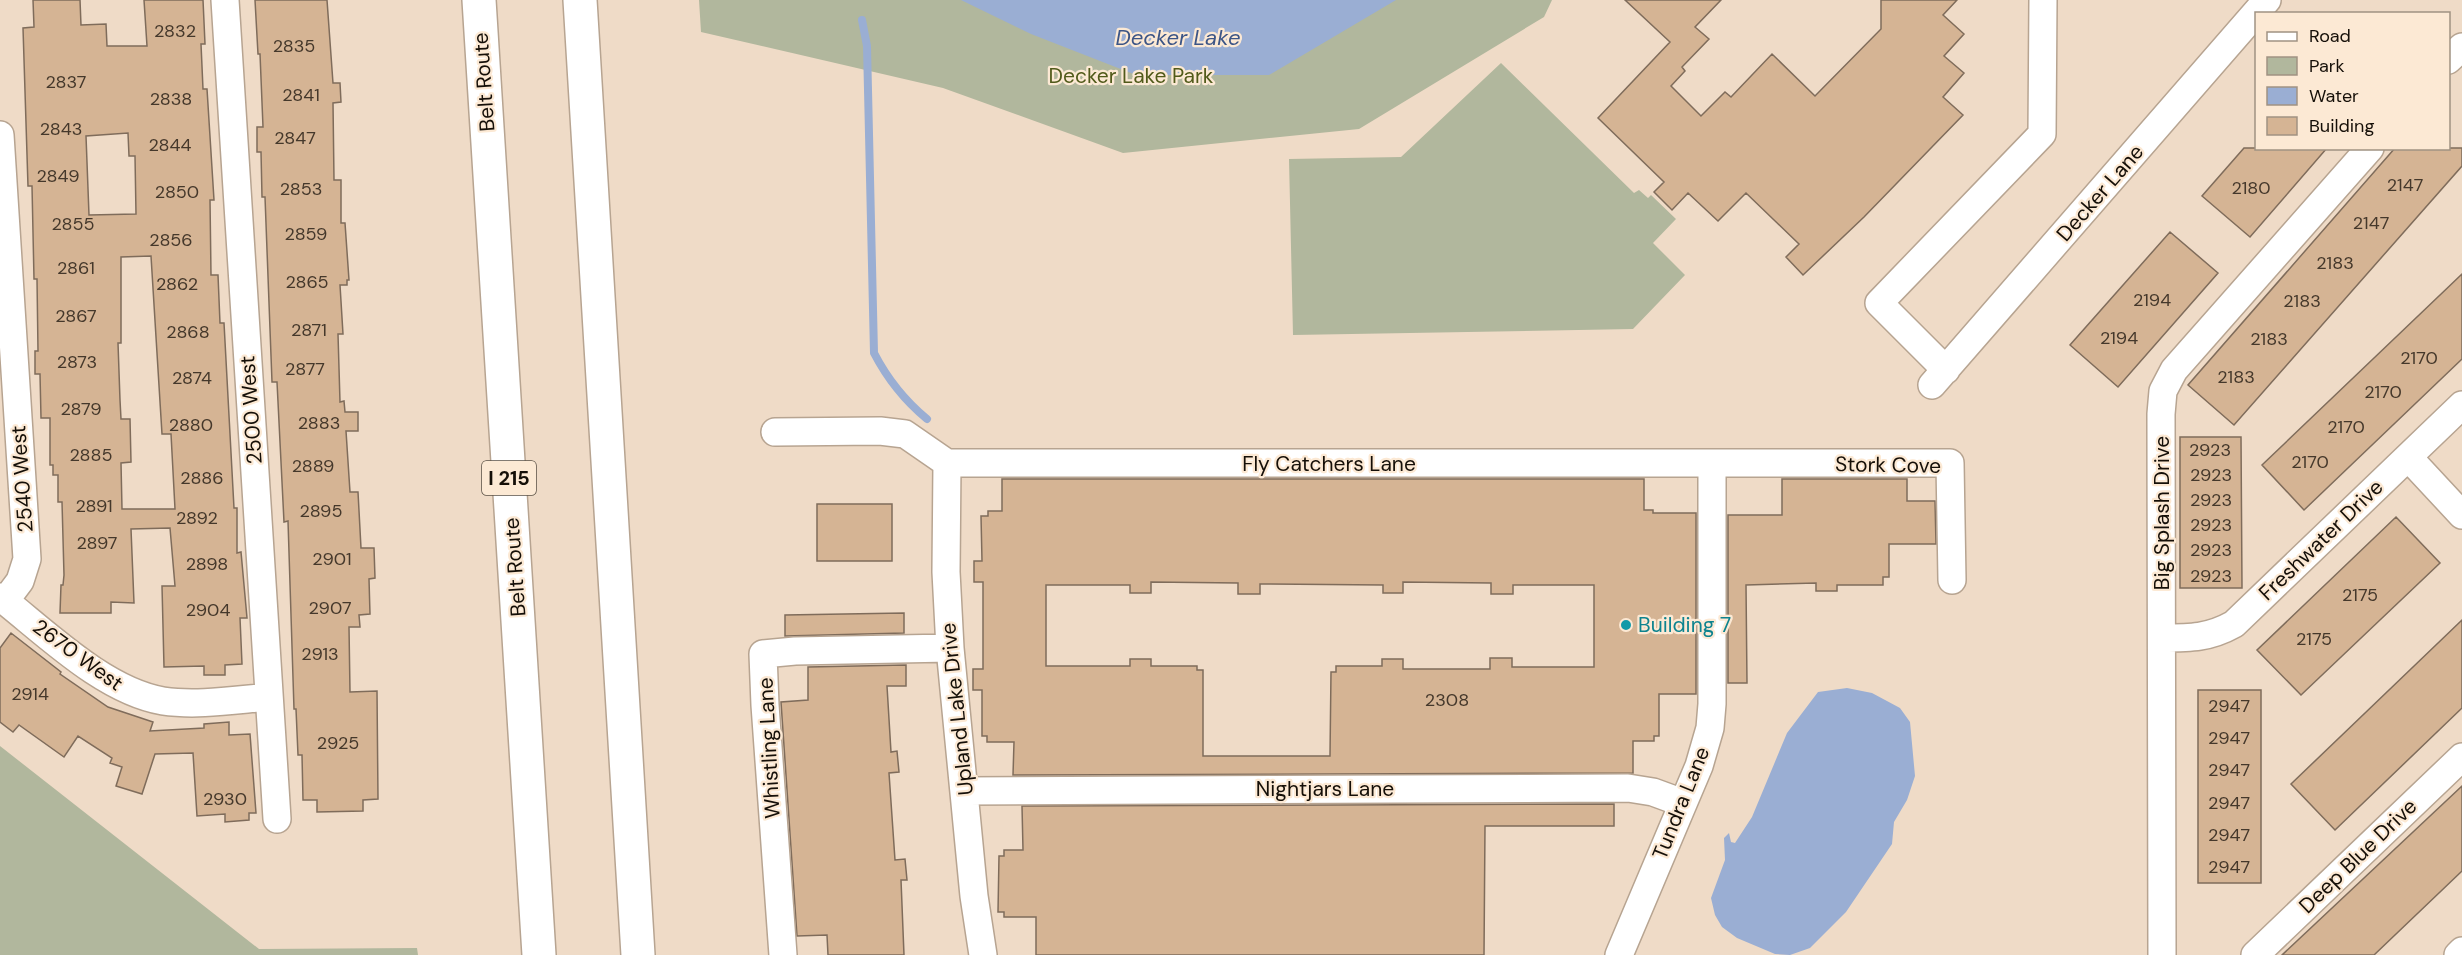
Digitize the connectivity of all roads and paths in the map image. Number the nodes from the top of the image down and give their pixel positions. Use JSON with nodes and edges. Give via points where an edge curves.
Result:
{"nodes":[{"id":1,"x":225,"y":0,"type":"edge"},
{"id":2,"x":479,"y":0,"type":"edge"},
{"id":3,"x":580,"y":0,"type":"edge"},
{"id":4,"x":2043,"y":0,"type":"edge"},
{"id":5,"x":2267,"y":0,"type":"edge"},
{"id":6,"x":2257,"y":12,"type":"edge"},
{"id":7,"x":2255,"y":14,"type":"edge"},
{"id":8,"x":2462,"y":47,"type":"edge"},
{"id":9,"x":2450,"y":58,"type":"edge"},
{"id":10,"x":0,"y":135,"type":"edge"},
{"id":11,"x":2368,"y":150,"type":"edge"},
{"id":12,"x":2462,"y":405,"type":"edge"},
{"id":13,"x":775,"y":432,"type":"dead end"},
{"id":14,"x":2408,"y":457,"type":"junction"},
{"id":15,"x":947,"y":463,"type":"junction"},
{"id":16,"x":1712,"y":464,"type":"junction"},
{"id":17,"x":2462,"y":515,"type":"edge"},
{"id":18,"x":1952,"y":580,"type":"dead end"},
{"id":19,"x":2,"y":599,"type":"edge"},
{"id":20,"x":2162,"y":639,"type":"junction"},
{"id":21,"x":950,"y":648,"type":"junction"},
{"id":22,"x":269,"y":697,"type":"junction"},
{"id":23,"x":2462,"y":757,"type":"edge"},
{"id":24,"x":965,"y":791,"type":"junction"},
{"id":25,"x":1683,"y":803,"type":"junction"},
{"id":26,"x":277,"y":819,"type":"dead end"},
{"id":27,"x":2462,"y":951,"type":"edge"},
{"id":28,"x":539,"y":955,"type":"edge"},
{"id":29,"x":638,"y":955,"type":"edge"},
{"id":30,"x":783,"y":955,"type":"edge"},
{"id":31,"x":983,"y":955,"type":"edge"},
{"id":32,"x":1619,"y":955,"type":"edge"},
{"id":33,"x":2162,"y":955,"type":"edge"},
{"id":34,"x":2255,"y":955,"type":"edge"},
{"id":35,"x":2458,"y":955,"type":"edge"}],
"edges":[{"from":1,"to":22,"type":"street","name":"2500 West"},
{"from":2,"to":28,"type":"highway","name":"Belt Route","number":"I 215"},
{"from":3,"to":29,"type":"highway"},
{"from":4,"to":7,"type":"street","name":"Decker Lane","via":[[2042,134],[1879,303],[1939,377]]},
{"from":5,"to":6,"type":"street","name":"Decker Lane"},
{"from":8,"to":9,"type":"street"},
{"from":10,"to":19,"type":"street","name":"2540 West","via":[[27,559],[20,581]]},
{"from":11,"to":20,"type":"street","name":"Big Splash Drive","via":[[2174,370],[2163,391]]},
{"from":12,"to":14,"type":"street","name":"Freshwater Drive"},
{"from":13,"to":15,"type":"street","via":[[905,434]]},
{"from":14,"to":17,"type":"street"},
{"from":14,"to":20,"type":"street","name":"Freshwater Drive","via":[[2234,624],[2216,634]]},
{"from":15,"to":16,"type":"street","name":"Fly Catchers Lane"},
{"from":15,"to":21,"type":"street","name":"Upland Lake Drive"},
{"from":16,"to":18,"type":"street","name":"Stork Cove","via":[[1950,463]]},
{"from":16,"to":25,"type":"street","name":"Tundra Lane","via":[[1710,728]]},
{"from":19,"to":22,"type":"street","name":"2670 West","via":[[93,670],[127,691],[187,703]]},
{"from":20,"to":33,"type":"street","name":"Big Splash Drive"},
{"from":21,"to":24,"type":"street","name":"Upland Lake Drive"},
{"from":21,"to":30,"type":"street","name":"Whistling Lane","via":[[763,654]]},
{"from":22,"to":26,"type":"street","name":"2500 West"},
{"from":23,"to":34,"type":"street","name":"Deep Blue Drive"},
{"from":24,"to":25,"type":"street","name":"Nightjars Lane","via":[[1628,788]]},
{"from":24,"to":31,"type":"street","name":"Upland Lake Drive"},
{"from":25,"to":32,"type":"street","name":"Tundra Lane"},
{"from":27,"to":35,"type":"street"}]}
